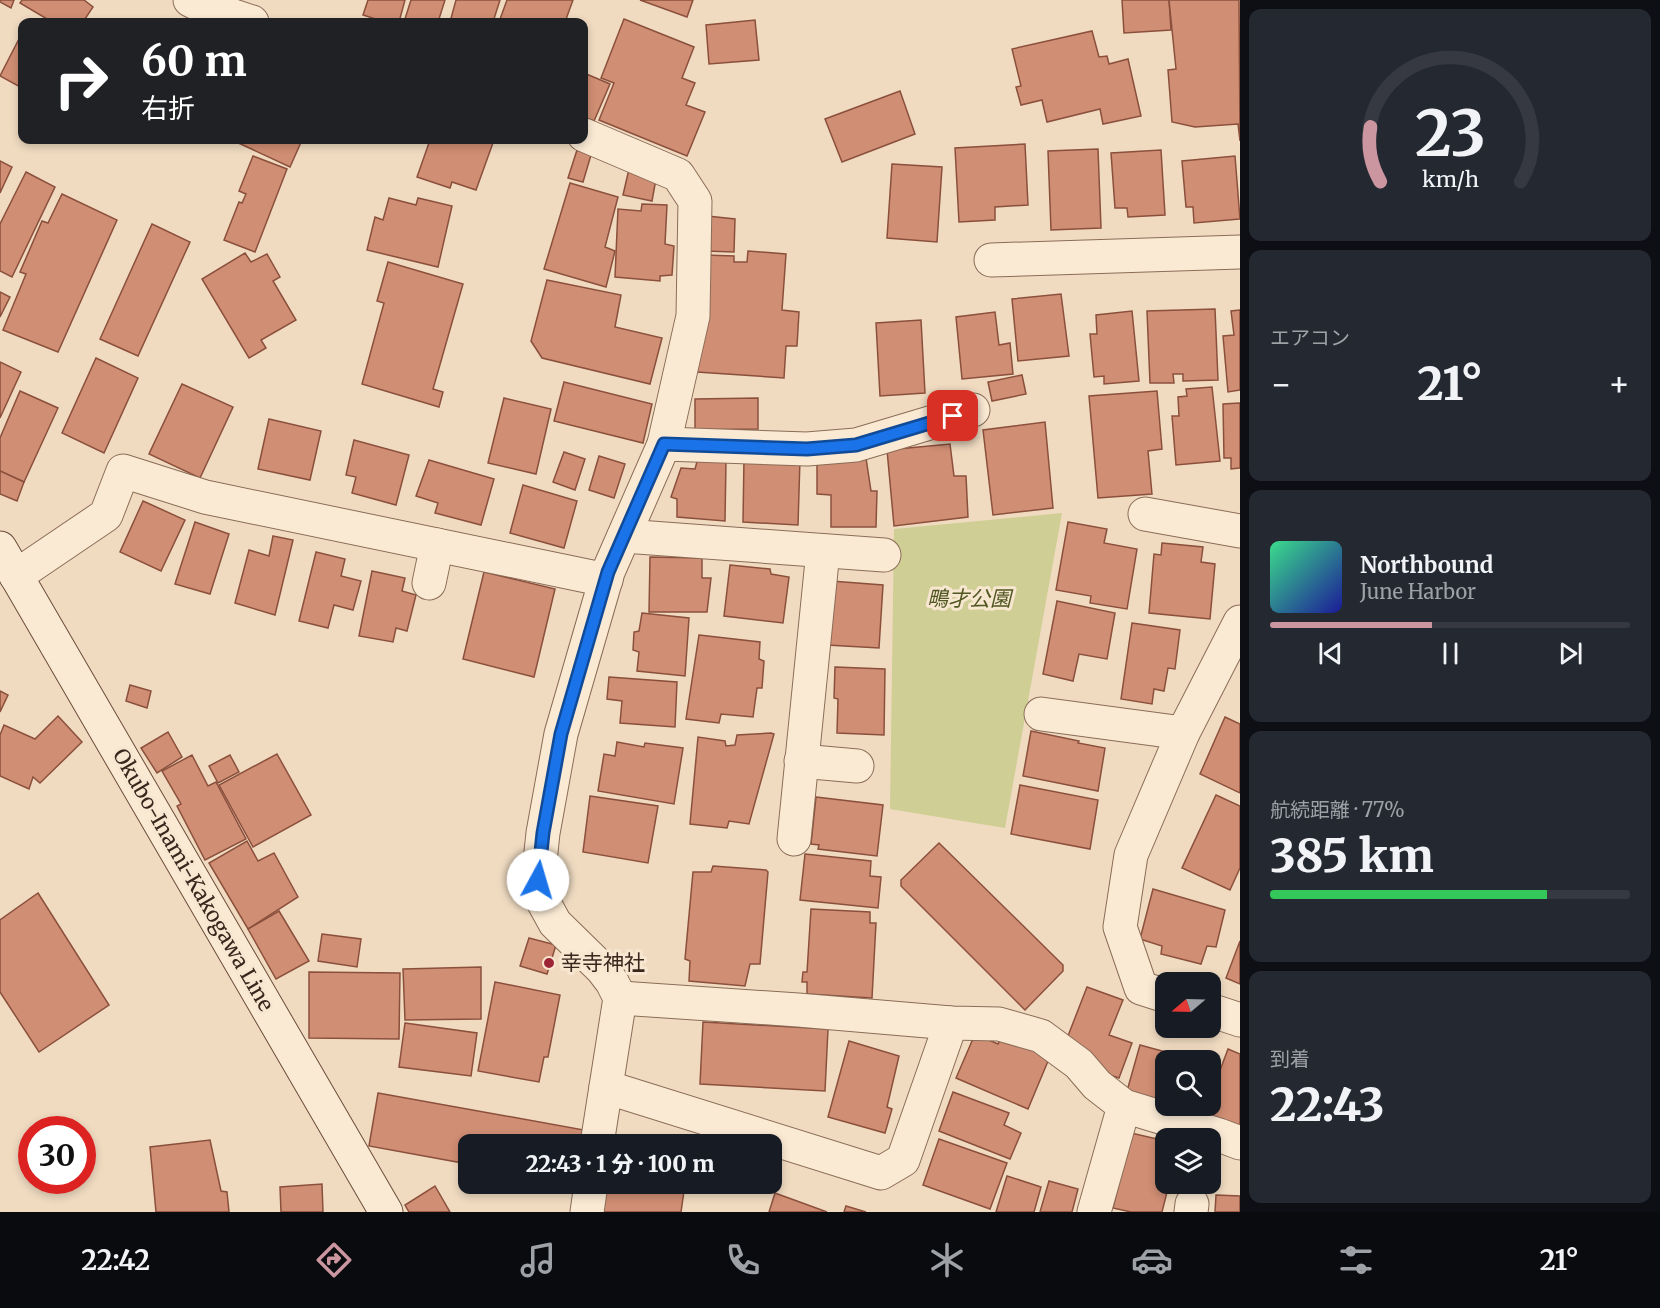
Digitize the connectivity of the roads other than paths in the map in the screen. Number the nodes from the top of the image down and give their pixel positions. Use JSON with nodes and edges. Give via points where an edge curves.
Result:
{"nodes":[{"id":1,"x":190,"y":0,"type":"edge"},
{"id":2,"x":240,"y":18,"type":"edge"},
{"id":3,"x":588,"y":137,"type":"edge"},
{"id":4,"x":1240,"y":252,"type":"edge"},
{"id":5,"x":991,"y":260,"type":"dead end"},
{"id":6,"x":973,"y":410,"type":"dead end"},
{"id":7,"x":664,"y":444,"type":"junction"},
{"id":8,"x":1145,"y":514,"type":"dead end"},
{"id":9,"x":1240,"y":531,"type":"edge"},
{"id":10,"x":624,"y":536,"type":"junction"},
{"id":11,"x":437,"y":545,"type":"junction"},
{"id":12,"x":0,"y":548,"type":"edge"},
{"id":13,"x":823,"y":551,"type":"junction"},
{"id":14,"x":884,"y":555,"type":"dead end"},
{"id":15,"x":16,"y":576,"type":"junction"},
{"id":16,"x":606,"y":580,"type":"junction"},
{"id":17,"x":429,"y":583,"type":"dead end"},
{"id":18,"x":1240,"y":622,"type":"edge"},
{"id":19,"x":1041,"y":714,"type":"dead end"},
{"id":20,"x":1183,"y":733,"type":"junction"},
{"id":21,"x":801,"y":761,"type":"junction"},
{"id":22,"x":857,"y":766,"type":"dead end"},
{"id":23,"x":794,"y":839,"type":"dead end"},
{"id":24,"x":1155,"y":992,"type":"edge"},
{"id":25,"x":620,"y":998,"type":"junction"},
{"id":26,"x":1221,"y":1014,"type":"edge"},
{"id":27,"x":1240,"y":1020,"type":"edge"},
{"id":28,"x":951,"y":1023,"type":"junction"},
{"id":29,"x":606,"y":1087,"type":"junction"},
{"id":30,"x":1124,"y":1106,"type":"junction"},
{"id":31,"x":599,"y":1134,"type":"edge"},
{"id":32,"x":1240,"y":1143,"type":"edge"},
{"id":33,"x":589,"y":1194,"type":"edge"},
{"id":34,"x":386,"y":1212,"type":"edge"},
{"id":35,"x":586,"y":1212,"type":"edge"},
{"id":36,"x":1094,"y":1212,"type":"edge"}],
"edges":[{"from":1,"to":2,"type":"street"},
{"from":3,"to":7,"type":"street","via":[[678,175],[695,201],[693,316]]},
{"from":4,"to":5,"type":"street"},
{"from":6,"to":7,"type":"street","via":[[856,445],[807,449]]},
{"from":7,"to":10,"type":"street"},
{"from":8,"to":9,"type":"street"},
{"from":10,"to":13,"type":"street"},
{"from":10,"to":16,"type":"street"},
{"from":11,"to":15,"type":"street","via":[[204,497],[123,471],[106,515]]},
{"from":11,"to":16,"type":"street"},
{"from":11,"to":17,"type":"street"},
{"from":12,"to":15,"type":"street","name":"Okubo-Inami-Kakogawa Line"},
{"from":13,"to":14,"type":"street"},
{"from":13,"to":21,"type":"street"},
{"from":15,"to":34,"type":"street","name":"Okubo-Inami-Kakogawa Line"},
{"from":16,"to":25,"type":"street","via":[[561,734],[538,880],[555,923],[602,969]]},
{"from":18,"to":20,"type":"street"},
{"from":19,"to":20,"type":"street"},
{"from":20,"to":24,"type":"street","via":[[1131,855],[1120,927],[1141,988]]},
{"from":21,"to":22,"type":"street"},
{"from":21,"to":23,"type":"street"},
{"from":25,"to":28,"type":"street"},
{"from":25,"to":29,"type":"street"},
{"from":26,"to":27,"type":"street"},
{"from":28,"to":29,"type":"street","via":[[903,1160],[882,1173]]},
{"from":28,"to":30,"type":"street","via":[[999,1024],[1041,1036],[1079,1064]]},
{"from":29,"to":31,"type":"street"},
{"from":30,"to":32,"type":"street"},
{"from":30,"to":36,"type":"street"},
{"from":33,"to":35,"type":"street"}]}
